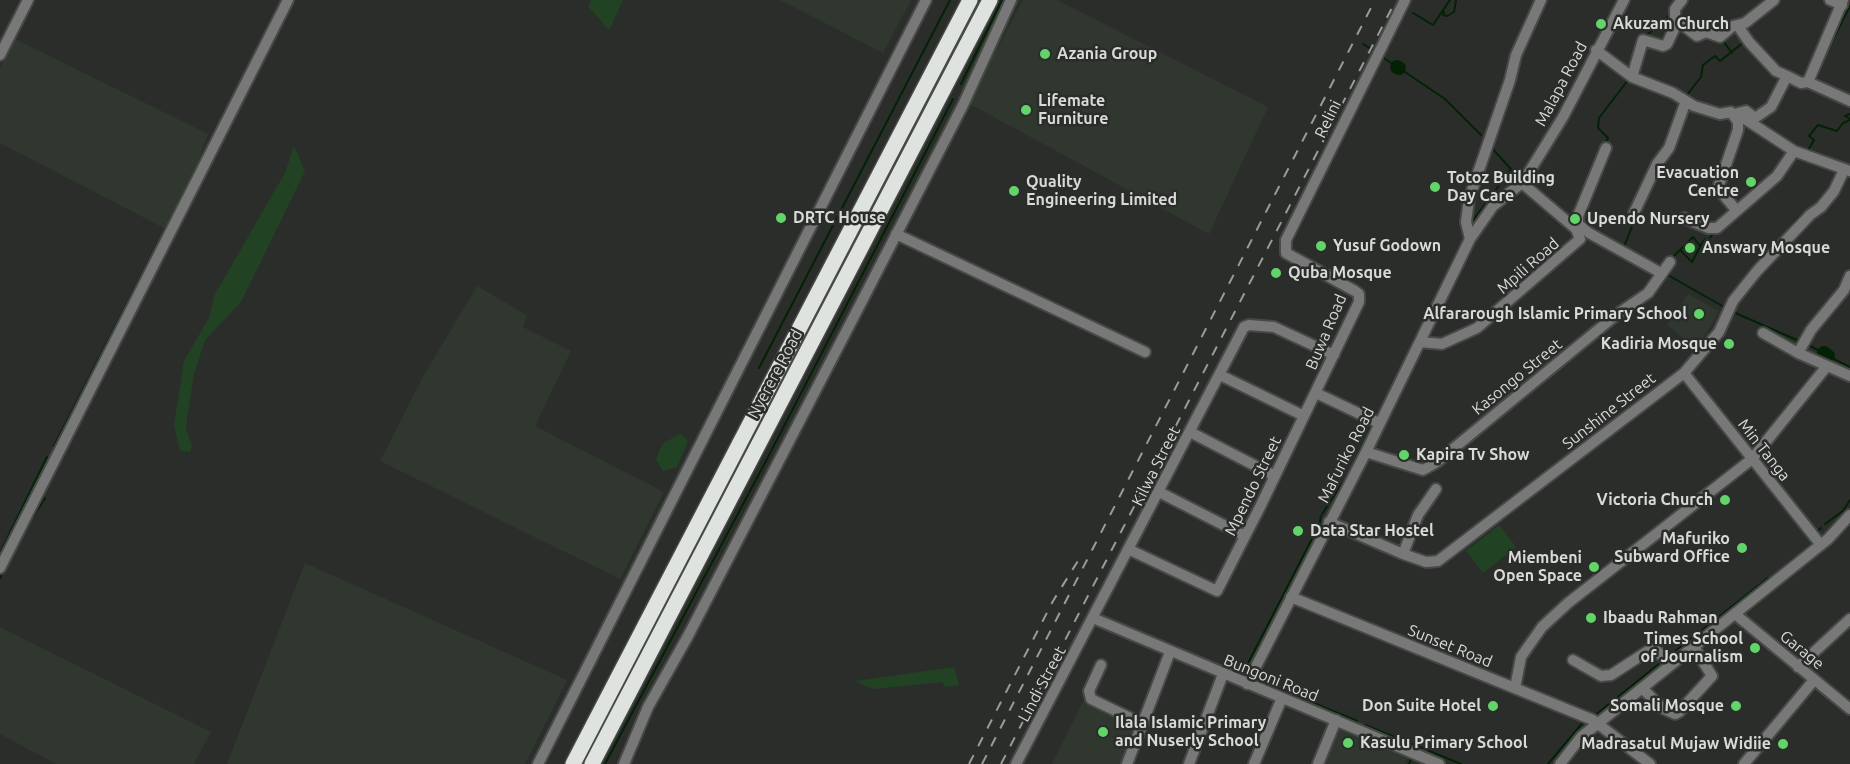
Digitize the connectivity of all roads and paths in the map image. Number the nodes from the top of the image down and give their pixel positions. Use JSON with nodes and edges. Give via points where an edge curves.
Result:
{"nodes":[{"id":1,"x":28,"y":0,"type":"edge"},
{"id":2,"x":288,"y":0,"type":"edge"},
{"id":3,"x":926,"y":0,"type":"edge"},
{"id":4,"x":970,"y":0,"type":"edge"},
{"id":5,"x":990,"y":0,"type":"edge"},
{"id":6,"x":1011,"y":0,"type":"edge"},
{"id":7,"x":1405,"y":0,"type":"edge"},
{"id":8,"x":1541,"y":0,"type":"edge"},
{"id":9,"x":1624,"y":0,"type":"edge"},
{"id":10,"x":1774,"y":0,"type":"edge"},
{"id":11,"x":1830,"y":0,"type":"edge"},
{"id":12,"x":1842,"y":2,"type":"edge"},
{"id":13,"x":1677,"y":9,"type":"edge"},
{"id":14,"x":1738,"y":26,"type":"junction"},
{"id":15,"x":1596,"y":50,"type":"junction"},
{"id":16,"x":0,"y":55,"type":"edge"},
{"id":17,"x":1787,"y":76,"type":"junction"},
{"id":18,"x":1632,"y":77,"type":"junction"},
{"id":19,"x":1808,"y":82,"type":"junction"},
{"id":20,"x":1686,"y":101,"type":"junction"},
{"id":21,"x":1850,"y":101,"type":"edge"},
{"id":22,"x":1736,"y":119,"type":"junction"},
{"id":23,"x":1606,"y":148,"type":"dead end"},
{"id":24,"x":1794,"y":151,"type":"junction"},
{"id":25,"x":1847,"y":170,"type":"edge"},
{"id":26,"x":1522,"y":183,"type":"junction"},
{"id":27,"x":1736,"y":210,"type":"junction"},
{"id":28,"x":1634,"y":213,"type":"dead end"},
{"id":29,"x":1684,"y":218,"type":"dead end"},
{"id":30,"x":896,"y":234,"type":"junction"},
{"id":31,"x":1470,"y":239,"type":"junction"},
{"id":32,"x":1286,"y":253,"type":"joint"},
{"id":33,"x":1670,"y":262,"type":"dead end"},
{"id":34,"x":1661,"y":273,"type":"junction"},
{"id":35,"x":1850,"y":276,"type":"edge"},
{"id":36,"x":1763,"y":333,"type":"dead end"},
{"id":37,"x":1420,"y":342,"type":"junction"},
{"id":38,"x":1145,"y":352,"type":"dead end"},
{"id":39,"x":1798,"y":353,"type":"junction"},
{"id":40,"x":1334,"y":355,"type":"junction"},
{"id":41,"x":1827,"y":366,"type":"junction"},
{"id":42,"x":1684,"y":373,"type":"junction"},
{"id":43,"x":1220,"y":375,"type":"junction"},
{"id":44,"x":1850,"y":376,"type":"edge"},
{"id":45,"x":1316,"y":393,"type":"junction"},
{"id":46,"x":1304,"y":416,"type":"junction"},
{"id":47,"x":1379,"y":423,"type":"junction"},
{"id":48,"x":1190,"y":432,"type":"junction"},
{"id":49,"x":1366,"y":452,"type":"junction"},
{"id":50,"x":1752,"y":459,"type":"junction"},
{"id":51,"x":1275,"y":476,"type":"junction"},
{"id":52,"x":1436,"y":489,"type":"dead end"},
{"id":53,"x":1159,"y":492,"type":"junction"},
{"id":54,"x":1850,"y":515,"type":"edge"},
{"id":55,"x":1329,"y":522,"type":"junction"},
{"id":56,"x":1245,"y":536,"type":"junction"},
{"id":57,"x":1821,"y":545,"type":"junction"},
{"id":58,"x":1130,"y":550,"type":"junction"},
{"id":59,"x":1403,"y":554,"type":"junction"},
{"id":60,"x":0,"y":568,"type":"edge"},
{"id":61,"x":1291,"y":597,"type":"junction"},
{"id":62,"x":1734,"y":614,"type":"junction"},
{"id":63,"x":1093,"y":618,"type":"junction"},
{"id":64,"x":1850,"y":619,"type":"edge"},
{"id":65,"x":1694,"y":647,"type":"junction"},
{"id":66,"x":1170,"y":652,"type":"junction"},
{"id":67,"x":1573,"y":660,"type":"dead end"},
{"id":68,"x":1101,"y":665,"type":"dead end"},
{"id":69,"x":1671,"y":665,"type":"junction"},
{"id":70,"x":1798,"y":667,"type":"junction"},
{"id":71,"x":1223,"y":674,"type":"junction"},
{"id":72,"x":1814,"y":680,"type":"junction"},
{"id":73,"x":1247,"y":684,"type":"junction"},
{"id":74,"x":1515,"y":688,"type":"junction"},
{"id":75,"x":1642,"y":688,"type":"junction"},
{"id":76,"x":1282,"y":698,"type":"junction"},
{"id":77,"x":1850,"y":709,"type":"edge"},
{"id":78,"x":1336,"y":720,"type":"junction"},
{"id":79,"x":1143,"y":724,"type":"junction"},
{"id":80,"x":1598,"y":724,"type":"junction"},
{"id":81,"x":1419,"y":760,"type":"edge"},
{"id":82,"x":538,"y":764,"type":"edge"},
{"id":83,"x":573,"y":764,"type":"edge"},
{"id":84,"x":592,"y":764,"type":"edge"},
{"id":85,"x":624,"y":764,"type":"edge"},
{"id":86,"x":1016,"y":764,"type":"edge"},
{"id":87,"x":1127,"y":764,"type":"edge"},
{"id":88,"x":1189,"y":764,"type":"edge"},
{"id":89,"x":1254,"y":764,"type":"edge"},
{"id":90,"x":1318,"y":764,"type":"edge"},
{"id":91,"x":1439,"y":764,"type":"edge"},
{"id":92,"x":1560,"y":764,"type":"edge"},
{"id":93,"x":1650,"y":764,"type":"edge"},
{"id":94,"x":1744,"y":764,"type":"edge"}],
"edges":[{"from":1,"to":16,"type":"street"},
{"from":2,"to":60,"type":"street"},
{"from":3,"to":82,"type":"street"},
{"from":4,"to":83,"type":"highway","name":"Nyerere Road"},
{"from":5,"to":84,"type":"highway","name":"Nyerere Road"},
{"from":6,"to":30,"type":"street","via":[[963,105]]},
{"from":7,"to":32,"type":"street","name":"Relini","via":[[1286,240]]},
{"from":8,"to":31,"type":"street","via":[[1516,56],[1469,199],[1466,222]]},
{"from":9,"to":15,"type":"street","name":"Malapa Road"},
{"from":10,"to":14,"type":"street"},
{"from":11,"to":12,"type":"street"},
{"from":12,"to":19,"type":"street"},
{"from":13,"to":14,"type":"street","via":[[1696,36],[1706,32],[1720,37]]},
{"from":13,"to":18,"type":"street","via":[[1675,27],[1667,44],[1643,40]]},
{"from":14,"to":17,"type":"street","via":[[1776,71]]},
{"from":15,"to":18,"type":"street"},
{"from":15,"to":26,"type":"street","name":"Malapa Road","via":[[1563,117]]},
{"from":17,"to":19,"type":"street"},
{"from":17,"to":22,"type":"street","via":[[1771,108],[1755,118],[1746,111],[1738,113]]},
{"from":18,"to":20,"type":"street"},
{"from":19,"to":21,"type":"street"},
{"from":20,"to":22,"type":"street","via":[[1720,114],[1731,112]]},
{"from":20,"to":28,"type":"street","via":[[1669,148]]},
{"from":22,"to":24,"type":"street","via":[[1745,119]]},
{"from":22,"to":27,"type":"street","via":[[1738,130],[1719,188]]},
{"from":23,"to":34,"type":"street","via":[[1578,224]]},
{"from":24,"to":25,"type":"street"},
{"from":24,"to":27,"type":"street","via":[[1777,177]]},
{"from":25,"to":42,"type":"street","name":"Sunshine Street","via":[[1821,207],[1757,271],[1733,301],[1719,332]]},
{"from":26,"to":31,"type":"street","name":"Mafuriko Road","via":[[1492,206]]},
{"from":26,"to":37,"type":"street","name":"Mpili Road","via":[[1576,229],[1580,239],[1477,328],[1442,344]]},
{"from":27,"to":29,"type":"street","via":[[1714,229]]},
{"from":30,"to":38,"type":"street"},
{"from":30,"to":85,"type":"street","via":[[648,707]]},
{"from":31,"to":37,"type":"street","name":"Mafuriko Road"},
{"from":32,"to":40,"type":"street","name":"Buwa Road","via":[[1359,294],[1359,303]]},
{"from":33,"to":34,"type":"street","name":"Kasongo Street"},
{"from":34,"to":49,"type":"street","name":"Kasongo Street","via":[[1648,293],[1423,470]]},
{"from":35,"to":39,"type":"street"},
{"from":36,"to":39,"type":"street"},
{"from":37,"to":47,"type":"street","name":"Mafuriko Road"},
{"from":39,"to":41,"type":"street"},
{"from":40,"to":43,"type":"street","name":"Kilwa Street","via":[[1274,327],[1249,325],[1244,327]]},
{"from":40,"to":45,"type":"street","name":"Buwa Road"},
{"from":41,"to":44,"type":"street"},
{"from":41,"to":50,"type":"street"},
{"from":42,"to":50,"type":"street","name":"Min Tanga"},
{"from":42,"to":59,"type":"street","name":"Sunshine Street","via":[[1438,561],[1426,562]]},
{"from":43,"to":46,"type":"street"},
{"from":43,"to":48,"type":"street","name":"Kilwa Street"},
{"from":45,"to":46,"type":"street","name":"Mpendo Street"},
{"from":45,"to":47,"type":"street"},
{"from":46,"to":51,"type":"street","name":"Mpendo Street"},
{"from":47,"to":49,"type":"street","name":"Mafuriko Road"},
{"from":48,"to":51,"type":"street"},
{"from":48,"to":53,"type":"street","name":"Kilwa Street"},
{"from":49,"to":55,"type":"street","name":"Mafuriko Road"},
{"from":50,"to":57,"type":"street","name":"Min Tanga"},
{"from":50,"to":74,"type":"street","via":[[1542,627],[1521,657]]},
{"from":51,"to":56,"type":"street","name":"Mpendo Street"},
{"from":52,"to":59,"type":"street","via":[[1418,515]]},
{"from":53,"to":56,"type":"street"},
{"from":53,"to":58,"type":"street","name":"Kilwa Street"},
{"from":54,"to":57,"type":"street"},
{"from":55,"to":59,"type":"street","name":"Sunshine Street"},
{"from":55,"to":61,"type":"street","name":"Mafuriko Road"},
{"from":56,"to":58,"type":"street","name":"Mpendo Street","via":[[1217,591]]},
{"from":57,"to":62,"type":"street"},
{"from":58,"to":63,"type":"street","name":"Kilwa Street"},
{"from":61,"to":73,"type":"street","name":"Mafuriko Road"},
{"from":61,"to":74,"type":"street","name":"Sunset Road"},
{"from":62,"to":65,"type":"street"},
{"from":62,"to":70,"type":"street","name":"Garage"},
{"from":63,"to":66,"type":"street","name":"Bungoni Road"},
{"from":63,"to":86,"type":"street","name":"Lindi Street"},
{"from":64,"to":70,"type":"street"},
{"from":65,"to":69,"type":"street"},
{"from":65,"to":75,"type":"street","via":[[1712,676],[1679,712],[1662,708]]},
{"from":66,"to":71,"type":"street","name":"Bungoni Road"},
{"from":66,"to":79,"type":"street"},
{"from":67,"to":69,"type":"street","via":[[1606,677],[1651,650]]},
{"from":68,"to":79,"type":"street","via":[[1089,691],[1091,699]]},
{"from":69,"to":75,"type":"street"},
{"from":70,"to":72,"type":"street","name":"Garage"},
{"from":71,"to":73,"type":"street","name":"Bungoni Road"},
{"from":71,"to":88,"type":"street"},
{"from":72,"to":77,"type":"street","name":"Garage"},
{"from":72,"to":94,"type":"street"},
{"from":73,"to":76,"type":"street","name":"Bungoni Road"},
{"from":74,"to":80,"type":"street","name":"Sunset Road"},
{"from":75,"to":80,"type":"street"},
{"from":76,"to":78,"type":"street","name":"Bungoni Road"},
{"from":76,"to":89,"type":"street"},
{"from":78,"to":81,"type":"street","name":"Bungoni Road"},
{"from":78,"to":90,"type":"street"},
{"from":79,"to":87,"type":"street"},
{"from":80,"to":92,"type":"street","via":[[1581,737]]},
{"from":80,"to":93,"type":"street","name":"Sunset Road"},
{"from":81,"to":91,"type":"street","name":"Bungoni Road"}]}
